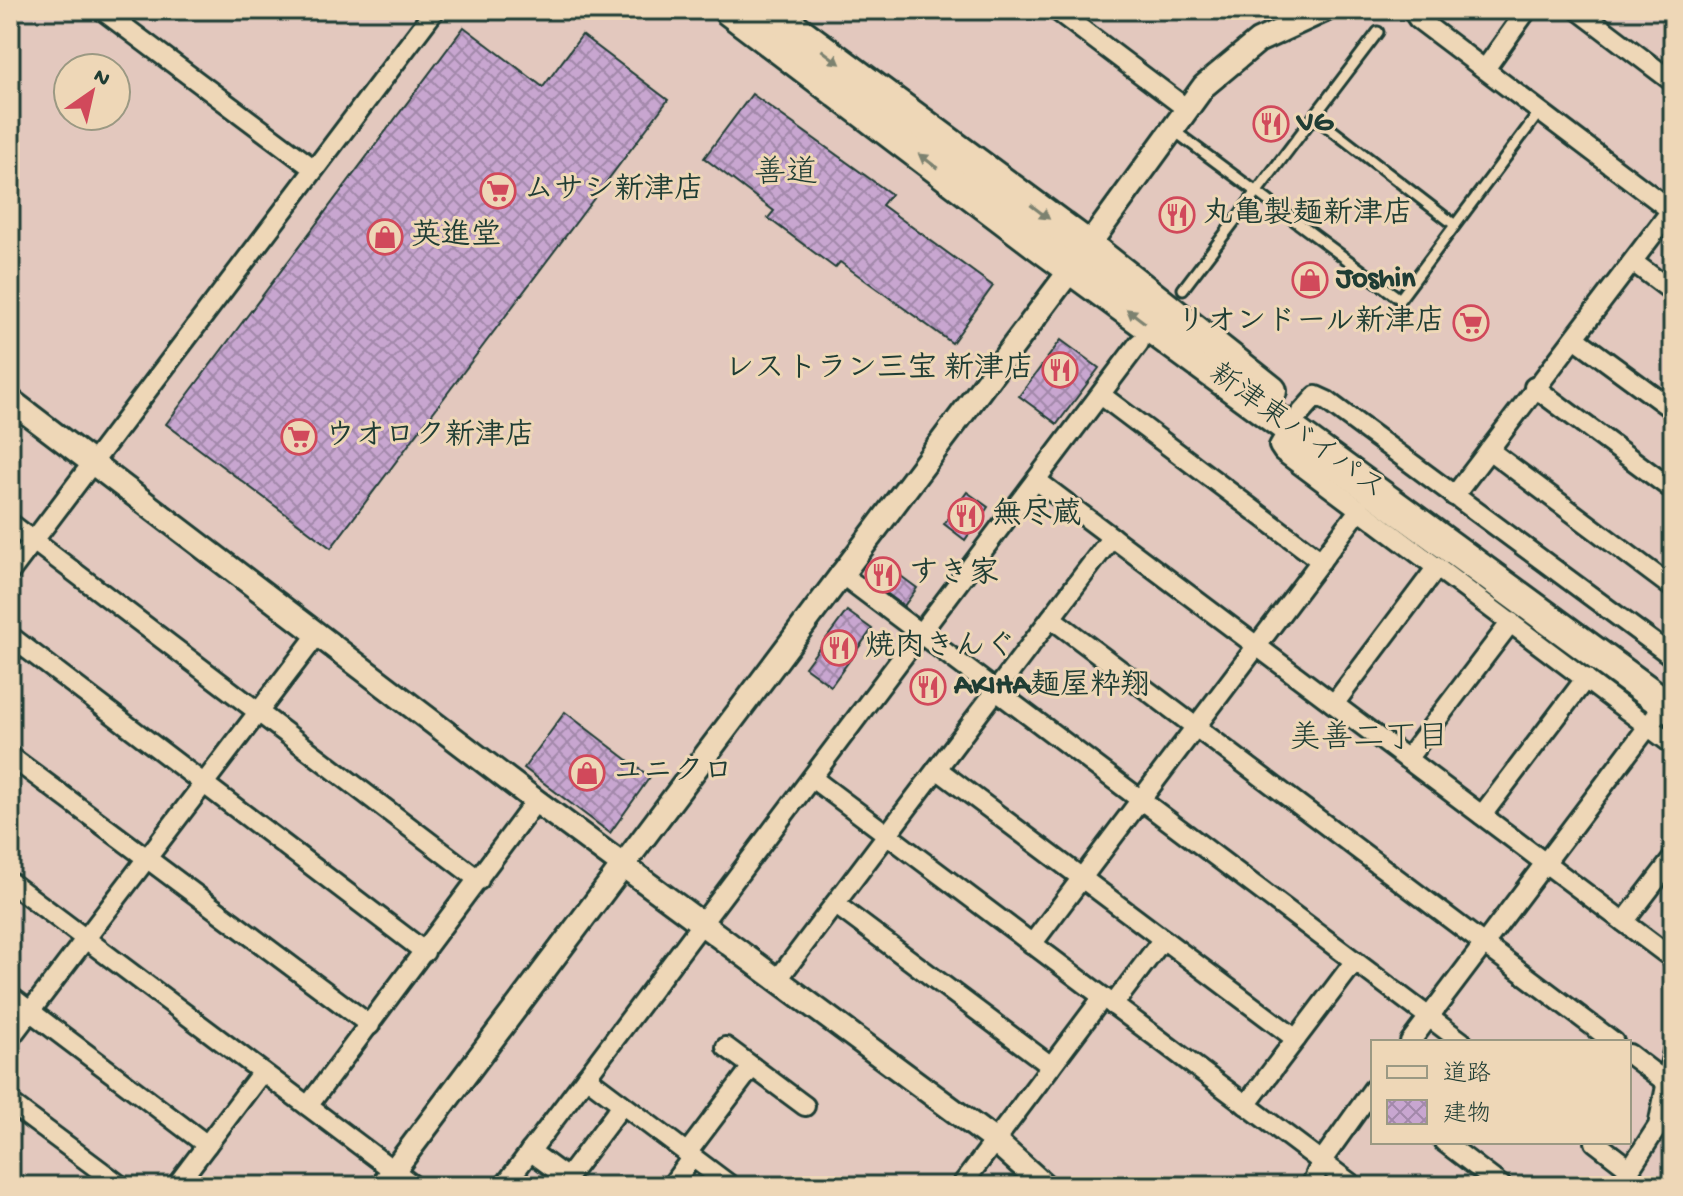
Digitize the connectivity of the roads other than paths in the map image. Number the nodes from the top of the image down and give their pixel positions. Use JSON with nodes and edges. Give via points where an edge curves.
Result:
{"nodes":[{"id":1,"x":102,"y":10,"type":"edge"},
{"id":2,"x":435,"y":10,"type":"edge"},
{"id":3,"x":729,"y":10,"type":"edge"},
{"id":4,"x":769,"y":10,"type":"edge"},
{"id":5,"x":1056,"y":10,"type":"edge"},
{"id":6,"x":1325,"y":10,"type":"edge"},
{"id":7,"x":1412,"y":10,"type":"edge"},
{"id":8,"x":1527,"y":10,"type":"edge"},
{"id":9,"x":1578,"y":10,"type":"edge"},
{"id":10,"x":1378,"y":32,"type":"dead end"},
{"id":11,"x":1485,"y":69,"type":"junction"},
{"id":12,"x":1673,"y":82,"type":"edge"},
{"id":13,"x":1187,"y":109,"type":"junction"},
{"id":14,"x":1541,"y":110,"type":"junction"},
{"id":15,"x":1315,"y":117,"type":"junction"},
{"id":16,"x":1173,"y":130,"type":"junction"},
{"id":17,"x":314,"y":169,"type":"junction"},
{"id":18,"x":1258,"y":193,"type":"junction"},
{"id":19,"x":1672,"y":210,"type":"edge"},
{"id":20,"x":1455,"y":225,"type":"junction"},
{"id":21,"x":1080,"y":257,"type":"junction"},
{"id":22,"x":1633,"y":262,"type":"junction"},
{"id":23,"x":1183,"y":289,"type":"dead end"},
{"id":24,"x":1673,"y":292,"type":"edge"},
{"id":25,"x":1575,"y":338,"type":"junction"},
{"id":26,"x":1139,"y":343,"type":"dead end"},
{"id":27,"x":1534,"y":387,"type":"junction"},
{"id":28,"x":1101,"y":395,"type":"junction"},
{"id":29,"x":10,"y":400,"type":"edge"},
{"id":30,"x":1673,"y":410,"type":"edge"},
{"id":31,"x":1294,"y":421,"type":"junction"},
{"id":32,"x":1489,"y":450,"type":"junction"},
{"id":33,"x":92,"y":461,"type":"junction"},
{"id":34,"x":1036,"y":480,"type":"junction"},
{"id":35,"x":1673,"y":490,"type":"edge"},
{"id":36,"x":1454,"y":496,"type":"junction"},
{"id":37,"x":1360,"y":509,"type":"junction"},
{"id":38,"x":10,"y":523,"type":"edge"},
{"id":39,"x":1112,"y":537,"type":"junction"},
{"id":40,"x":33,"y":541,"type":"junction"},
{"id":41,"x":1321,"y":561,"type":"junction"},
{"id":42,"x":1437,"y":567,"type":"junction"},
{"id":43,"x":10,"y":572,"type":"edge"},
{"id":44,"x":840,"y":573,"type":"junction"},
{"id":45,"x":1673,"y":588,"type":"edge"},
{"id":46,"x":1051,"y":618,"type":"junction"},
{"id":47,"x":1511,"y":622,"type":"junction"},
{"id":48,"x":920,"y":634,"type":"junction"},
{"id":49,"x":317,"y":635,"type":"junction"},
{"id":50,"x":10,"y":636,"type":"edge"},
{"id":51,"x":1257,"y":646,"type":"junction"},
{"id":52,"x":1673,"y":657,"type":"edge"},
{"id":53,"x":1586,"y":678,"type":"junction"},
{"id":54,"x":1673,"y":687,"type":"edge"},
{"id":55,"x":996,"y":691,"type":"junction"},
{"id":56,"x":1334,"y":704,"type":"junction"},
{"id":57,"x":256,"y":711,"type":"junction"},
{"id":58,"x":1659,"y":718,"type":"edge"},
{"id":59,"x":1196,"y":727,"type":"junction"},
{"id":60,"x":1673,"y":745,"type":"edge"},
{"id":61,"x":10,"y":756,"type":"edge"},
{"id":62,"x":1407,"y":759,"type":"junction"},
{"id":63,"x":937,"y":769,"type":"junction"},
{"id":64,"x":812,"y":778,"type":"junction"},
{"id":65,"x":202,"y":784,"type":"junction"},
{"id":66,"x":1141,"y":800,"type":"junction"},
{"id":67,"x":536,"y":801,"type":"junction"},
{"id":68,"x":1482,"y":815,"type":"junction"},
{"id":69,"x":887,"y":835,"type":"junction"},
{"id":70,"x":147,"y":857,"type":"junction"},
{"id":71,"x":1673,"y":858,"type":"edge"},
{"id":72,"x":1546,"y":863,"type":"junction"},
{"id":73,"x":623,"y":865,"type":"junction"},
{"id":74,"x":1082,"y":878,"type":"junction"},
{"id":75,"x":479,"y":880,"type":"junction"},
{"id":76,"x":10,"y":882,"type":"edge"},
{"id":77,"x":835,"y":904,"type":"junction"},
{"id":78,"x":1624,"y":922,"type":"junction"},
{"id":79,"x":702,"y":925,"type":"junction"},
{"id":80,"x":85,"y":938,"type":"junction"},
{"id":81,"x":1163,"y":939,"type":"junction"},
{"id":82,"x":1032,"y":944,"type":"junction"},
{"id":83,"x":1484,"y":945,"type":"junction"},
{"id":84,"x":425,"y":952,"type":"junction"},
{"id":85,"x":1673,"y":959,"type":"edge"},
{"id":86,"x":1355,"y":961,"type":"junction"},
{"id":87,"x":778,"y":979,"type":"junction"},
{"id":88,"x":10,"y":996,"type":"edge"},
{"id":89,"x":1108,"y":1001,"type":"junction"},
{"id":90,"x":30,"y":1011,"type":"junction"},
{"id":91,"x":1429,"y":1017,"type":"junction"},
{"id":92,"x":370,"y":1025,"type":"junction"},
{"id":93,"x":10,"y":1038,"type":"edge"},
{"id":94,"x":1296,"y":1039,"type":"junction"},
{"id":95,"x":1412,"y":1040,"type":"edge"},
{"id":96,"x":1459,"y":1040,"type":"edge"},
{"id":97,"x":1611,"y":1040,"type":"edge"},
{"id":98,"x":726,"y":1047,"type":"dead end"},
{"id":99,"x":1673,"y":1051,"type":"edge"},
{"id":100,"x":1631,"y":1056,"type":"edge"},
{"id":101,"x":1051,"y":1066,"type":"junction"},
{"id":102,"x":752,"y":1067,"type":"junction"},
{"id":103,"x":262,"y":1072,"type":"junction"},
{"id":104,"x":586,"y":1077,"type":"junction"},
{"id":105,"x":1667,"y":1083,"type":"junction"},
{"id":106,"x":1371,"y":1092,"type":"edge"},
{"id":107,"x":10,"y":1103,"type":"edge"},
{"id":108,"x":622,"y":1105,"type":"junction"},
{"id":109,"x":1246,"y":1105,"type":"junction"},
{"id":110,"x":308,"y":1106,"type":"junction"},
{"id":111,"x":805,"y":1106,"type":"dead end"},
{"id":112,"x":995,"y":1141,"type":"junction"},
{"id":113,"x":1447,"y":1144,"type":"edge"},
{"id":114,"x":1598,"y":1144,"type":"edge"},
{"id":115,"x":207,"y":1145,"type":"junction"},
{"id":116,"x":530,"y":1151,"type":"junction"},
{"id":117,"x":690,"y":1155,"type":"junction"},
{"id":118,"x":1321,"y":1162,"type":"junction"},
{"id":119,"x":1630,"y":1169,"type":"junction"},
{"id":120,"x":388,"y":1178,"type":"edge"},
{"id":121,"x":121,"y":1186,"type":"edge"},
{"id":122,"x":176,"y":1186,"type":"edge"},
{"id":123,"x":414,"y":1186,"type":"edge"},
{"id":124,"x":504,"y":1186,"type":"edge"},
{"id":125,"x":671,"y":1186,"type":"edge"},
{"id":126,"x":731,"y":1186,"type":"edge"},
{"id":127,"x":961,"y":1186,"type":"edge"},
{"id":128,"x":1045,"y":1186,"type":"edge"},
{"id":129,"x":1311,"y":1186,"type":"edge"},
{"id":130,"x":1354,"y":1186,"type":"edge"},
{"id":131,"x":1502,"y":1186,"type":"edge"},
{"id":132,"x":1619,"y":1186,"type":"edge"}],
"edges":[{"from":1,"to":17,"type":"street"},
{"from":2,"to":17,"type":"street"},
{"from":21,"to":3,"type":"highway","name":"新津東バイパス","one_way":true},
{"from":4,"to":21,"type":"highway","name":"新津東バイパス","one_way":true},
{"from":5,"to":13,"type":"street"},
{"from":6,"to":13,"type":"street","via":[[1239,54]]},
{"from":7,"to":11,"type":"street"},
{"from":8,"to":11,"type":"street"},
{"from":9,"to":12,"type":"street"},
{"from":10,"to":15,"type":"lane"},
{"from":11,"to":14,"type":"street"},
{"from":13,"to":16,"type":"street"},
{"from":14,"to":19,"type":"street"},
{"from":14,"to":20,"type":"lane"},
{"from":15,"to":18,"type":"lane"},
{"from":15,"to":20,"type":"lane"},
{"from":16,"to":18,"type":"lane"},
{"from":16,"to":21,"type":"street"},
{"from":17,"to":33,"type":"street"},
{"from":18,"to":20,"type":"lane","via":[[1400,299]]},
{"from":18,"to":23,"type":"lane"},
{"from":19,"to":22,"type":"street"},
{"from":21,"to":31,"type":"highway","name":"新津東バイパス"},
{"from":21,"to":44,"type":"street"},
{"from":22,"to":24,"type":"street"},
{"from":22,"to":25,"type":"street"},
{"from":25,"to":27,"type":"street"},
{"from":25,"to":30,"type":"street"},
{"from":26,"to":28,"type":"street"},
{"from":27,"to":32,"type":"street"},
{"from":27,"to":35,"type":"street"},
{"from":28,"to":34,"type":"street"},
{"from":28,"to":41,"type":"street"},
{"from":29,"to":33,"type":"street"},
{"from":31,"to":36,"type":"street","via":[[1316,396],[1327,401]]},
{"from":31,"to":37,"type":"street","via":[[1279,446],[1283,452]]},
{"from":31,"to":54,"type":"highway","name":"新津東バイパス"},
{"from":31,"to":58,"type":"highway","name":"新津東バイパス"},
{"from":32,"to":36,"type":"street"},
{"from":32,"to":45,"type":"street"},
{"from":33,"to":40,"type":"street"},
{"from":33,"to":49,"type":"street"},
{"from":34,"to":39,"type":"street"},
{"from":34,"to":48,"type":"street"},
{"from":36,"to":52,"type":"street"},
{"from":37,"to":41,"type":"street"},
{"from":37,"to":42,"type":"street"},
{"from":38,"to":40,"type":"street"},
{"from":39,"to":46,"type":"street"},
{"from":39,"to":51,"type":"street"},
{"from":40,"to":43,"type":"street"},
{"from":40,"to":57,"type":"street"},
{"from":41,"to":51,"type":"street"},
{"from":42,"to":47,"type":"street"},
{"from":42,"to":56,"type":"street"},
{"from":44,"to":48,"type":"street"},
{"from":44,"to":73,"type":"street"},
{"from":46,"to":55,"type":"street"},
{"from":46,"to":59,"type":"street"},
{"from":47,"to":53,"type":"street"},
{"from":47,"to":62,"type":"street"},
{"from":48,"to":55,"type":"street"},
{"from":48,"to":64,"type":"street"},
{"from":49,"to":57,"type":"street"},
{"from":49,"to":67,"type":"street"},
{"from":50,"to":65,"type":"street"},
{"from":51,"to":56,"type":"street"},
{"from":51,"to":59,"type":"street"},
{"from":53,"to":58,"type":"street"},
{"from":53,"to":68,"type":"street"},
{"from":55,"to":63,"type":"street"},
{"from":55,"to":66,"type":"street"},
{"from":56,"to":62,"type":"street"},
{"from":57,"to":65,"type":"street"},
{"from":57,"to":75,"type":"street"},
{"from":58,"to":60,"type":"street"},
{"from":58,"to":72,"type":"street"},
{"from":59,"to":66,"type":"street"},
{"from":59,"to":83,"type":"street"},
{"from":61,"to":70,"type":"street"},
{"from":62,"to":68,"type":"street"},
{"from":63,"to":69,"type":"street"},
{"from":63,"to":74,"type":"street"},
{"from":64,"to":69,"type":"street"},
{"from":64,"to":79,"type":"street"},
{"from":65,"to":70,"type":"street"},
{"from":65,"to":84,"type":"street"},
{"from":66,"to":74,"type":"street"},
{"from":66,"to":86,"type":"street"},
{"from":67,"to":73,"type":"street"},
{"from":67,"to":75,"type":"street"},
{"from":68,"to":72,"type":"street"},
{"from":69,"to":77,"type":"street"},
{"from":69,"to":82,"type":"street"},
{"from":70,"to":80,"type":"street"},
{"from":70,"to":92,"type":"street"},
{"from":71,"to":78,"type":"street"},
{"from":72,"to":78,"type":"street"},
{"from":72,"to":83,"type":"street"},
{"from":73,"to":79,"type":"street"},
{"from":73,"to":120,"type":"street"},
{"from":74,"to":81,"type":"street"},
{"from":74,"to":82,"type":"street"},
{"from":75,"to":84,"type":"street"},
{"from":76,"to":80,"type":"street"},
{"from":77,"to":87,"type":"street"},
{"from":77,"to":101,"type":"street"},
{"from":78,"to":85,"type":"street"},
{"from":79,"to":87,"type":"street"},
{"from":79,"to":104,"type":"street"},
{"from":80,"to":90,"type":"street"},
{"from":80,"to":103,"type":"street"},
{"from":81,"to":89,"type":"street"},
{"from":81,"to":94,"type":"street"},
{"from":82,"to":89,"type":"street"},
{"from":83,"to":91,"type":"street"},
{"from":83,"to":97,"type":"street"},
{"from":84,"to":92,"type":"street"},
{"from":86,"to":91,"type":"street"},
{"from":86,"to":94,"type":"street"},
{"from":87,"to":112,"type":"street"},
{"from":88,"to":90,"type":"street"},
{"from":89,"to":101,"type":"street"},
{"from":89,"to":109,"type":"street"},
{"from":90,"to":93,"type":"street"},
{"from":90,"to":115,"type":"street"},
{"from":91,"to":95,"type":"street"},
{"from":91,"to":96,"type":"street"},
{"from":92,"to":110,"type":"street"},
{"from":94,"to":109,"type":"street"},
{"from":98,"to":102,"type":"street"},
{"from":99,"to":105,"type":"street"},
{"from":100,"to":105,"type":"street"},
{"from":101,"to":112,"type":"street"},
{"from":102,"to":111,"type":"street"},
{"from":102,"to":117,"type":"street"},
{"from":103,"to":110,"type":"street"},
{"from":103,"to":115,"type":"street"},
{"from":104,"to":108,"type":"street"},
{"from":104,"to":116,"type":"street"},
{"from":105,"to":119,"type":"street","via":[[1658,1126]]},
{"from":106,"to":118,"type":"street"},
{"from":107,"to":121,"type":"street"},
{"from":108,"to":116,"type":"street","via":[[567,1178]]},
{"from":108,"to":117,"type":"street"},
{"from":109,"to":118,"type":"street"},
{"from":110,"to":120,"type":"street"},
{"from":112,"to":127,"type":"street"},
{"from":112,"to":128,"type":"street"},
{"from":113,"to":131,"type":"street"},
{"from":114,"to":119,"type":"street"},
{"from":115,"to":122,"type":"street"},
{"from":116,"to":124,"type":"street"},
{"from":117,"to":125,"type":"street"},
{"from":117,"to":126,"type":"street"},
{"from":118,"to":129,"type":"street"},
{"from":118,"to":130,"type":"street"},
{"from":119,"to":132,"type":"street"},
{"from":120,"to":123,"type":"street"}]}
